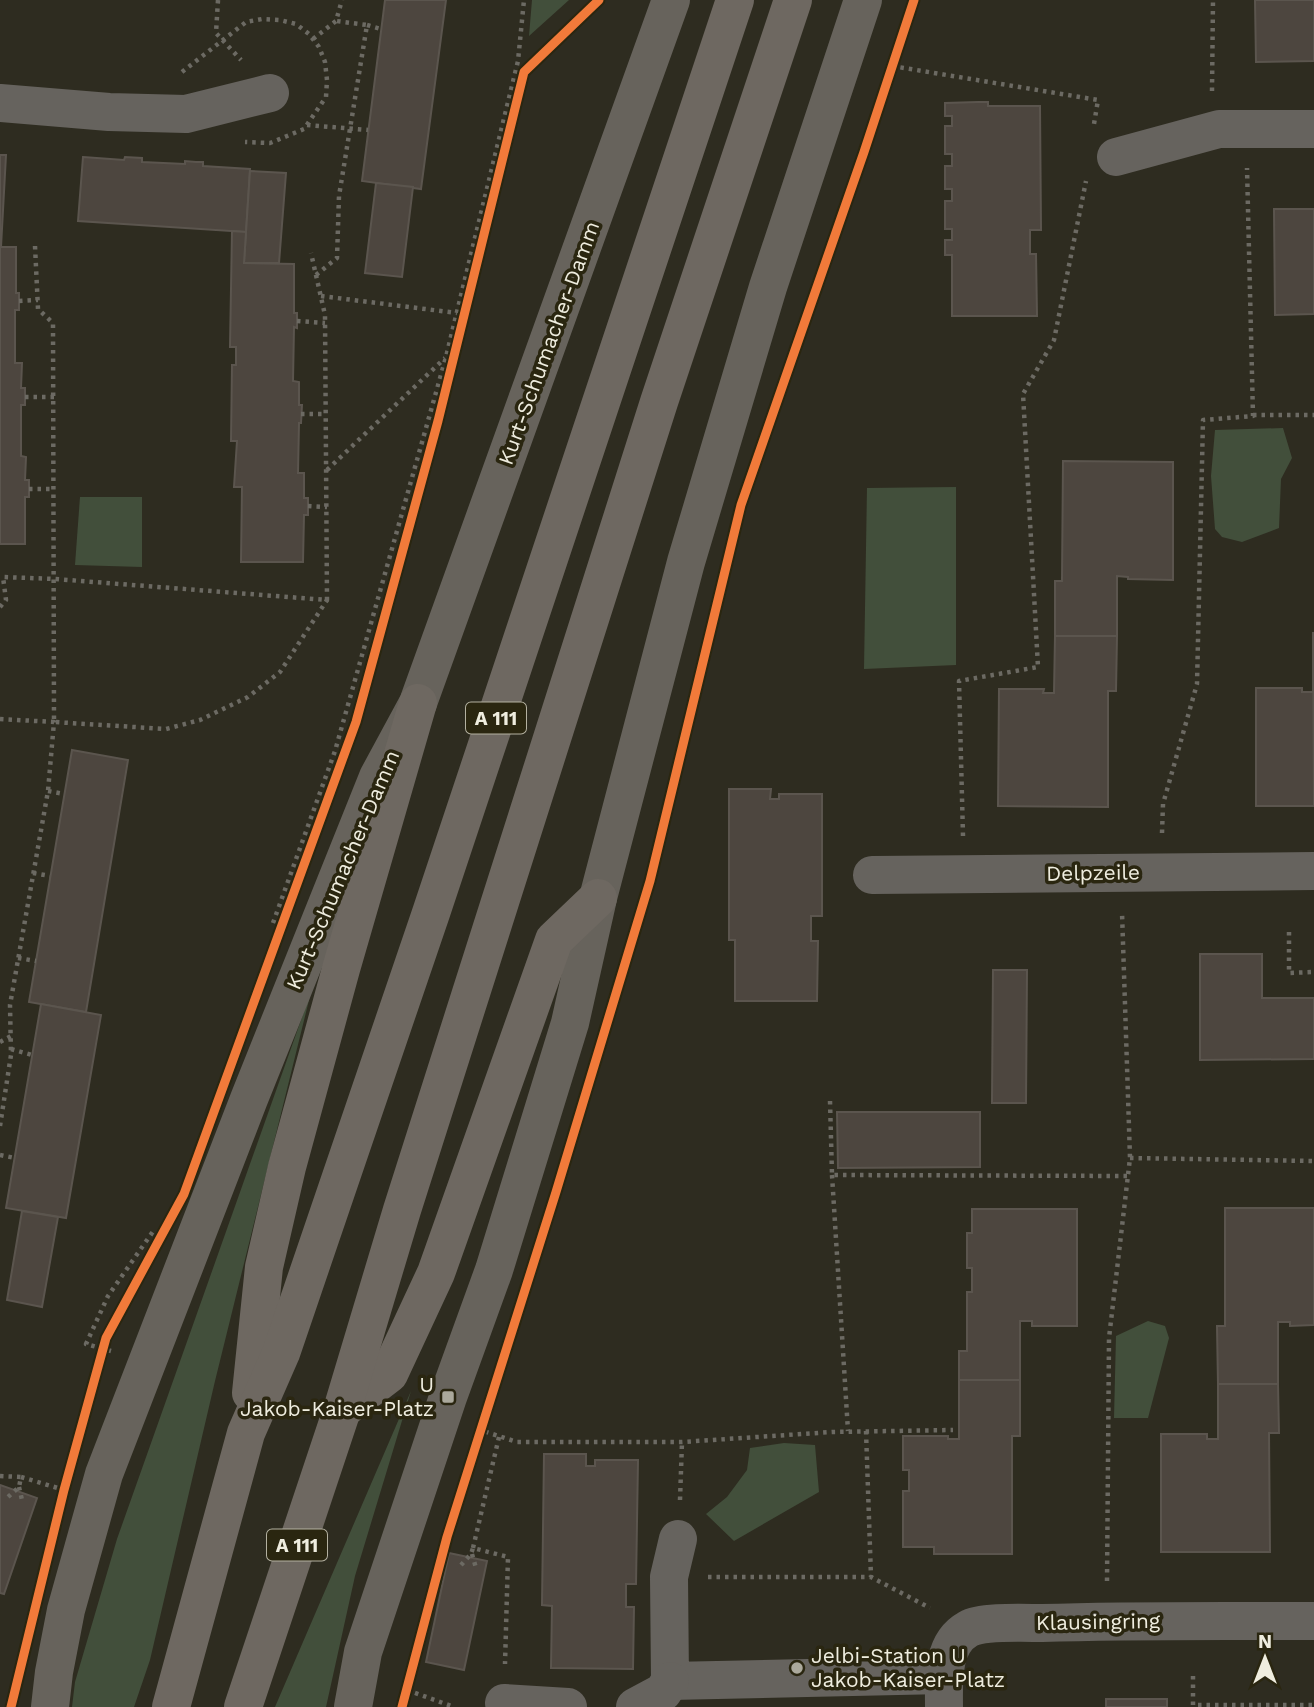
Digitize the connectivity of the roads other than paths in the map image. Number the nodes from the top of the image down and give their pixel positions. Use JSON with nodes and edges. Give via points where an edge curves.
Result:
{"nodes":[{"id":1,"x":671,"y":0,"type":"edge"},
{"id":2,"x":735,"y":0,"type":"edge"},
{"id":3,"x":793,"y":0,"type":"edge"},
{"id":4,"x":863,"y":0,"type":"edge"},
{"id":5,"x":270,"y":93,"type":"road end"},
{"id":6,"x":0,"y":103,"type":"edge"},
{"id":7,"x":1314,"y":129,"type":"edge"},
{"id":8,"x":1102,"y":162,"type":"road end"},
{"id":9,"x":418,"y":703,"type":"junction"},
{"id":10,"x":1314,"y":871,"type":"edge"},
{"id":11,"x":872,"y":875,"type":"dead end"},
{"id":12,"x":598,"y":898,"type":"junction"},
{"id":13,"x":342,"y":1410,"type":"junction"},
{"id":14,"x":247,"y":1433,"type":"junction"},
{"id":15,"x":678,"y":1539,"type":"road end"},
{"id":16,"x":1314,"y":1621,"type":"edge"},
{"id":17,"x":670,"y":1681,"type":"junction"},
{"id":18,"x":944,"y":1691,"type":"edge"},
{"id":19,"x":503,"y":1703,"type":"road end"},
{"id":20,"x":50,"y":1707,"type":"edge"},
{"id":21,"x":171,"y":1707,"type":"edge"},
{"id":22,"x":243,"y":1707,"type":"edge"},
{"id":23,"x":353,"y":1707,"type":"edge"},
{"id":24,"x":568,"y":1707,"type":"edge"},
{"id":25,"x":635,"y":1707,"type":"edge"}],
"edges":[{"from":1,"to":9,"type":"main road","name":"Kurt-Schumacher-Damm"},
{"from":2,"to":14,"type":"highway","number":"A 111","via":[[281,1353]]},
{"from":3,"to":13,"type":"highway","number":"A 111","via":[[659,402]]},
{"from":4,"to":12,"type":"main road","via":[[768,287],[686,562]]},
{"from":5,"to":6,"type":"street","via":[[186,114]]},
{"from":7,"to":8,"type":"street","via":[[1219,129]]},
{"from":9,"to":14,"type":"highway","via":[[284,1179],[264,1267]]},
{"from":9,"to":20,"type":"main road","name":"Kurt-Schumacher-Damm","via":[[378,777],[104,1474],[66,1610]]},
{"from":10,"to":11,"type":"street","name":"Delpzeile"},
{"from":12,"to":13,"type":"highway","via":[[554,940],[436,1273],[389,1374]]},
{"from":12,"to":23,"type":"main road","via":[[570,1023],[494,1270],[363,1652]]},
{"from":13,"to":22,"type":"highway","number":"A 111"},
{"from":14,"to":21,"type":"highway","number":"A 111"},
{"from":15,"to":17,"type":"street","via":[[669,1577]]},
{"from":16,"to":18,"type":"street","name":"Klausingring","via":[[1106,1621],[968,1629],[951,1646]]},
{"from":17,"to":18,"type":"street"},
{"from":17,"to":25,"type":"street","via":[[663,1692]]},
{"from":19,"to":24,"type":"street"}]}
